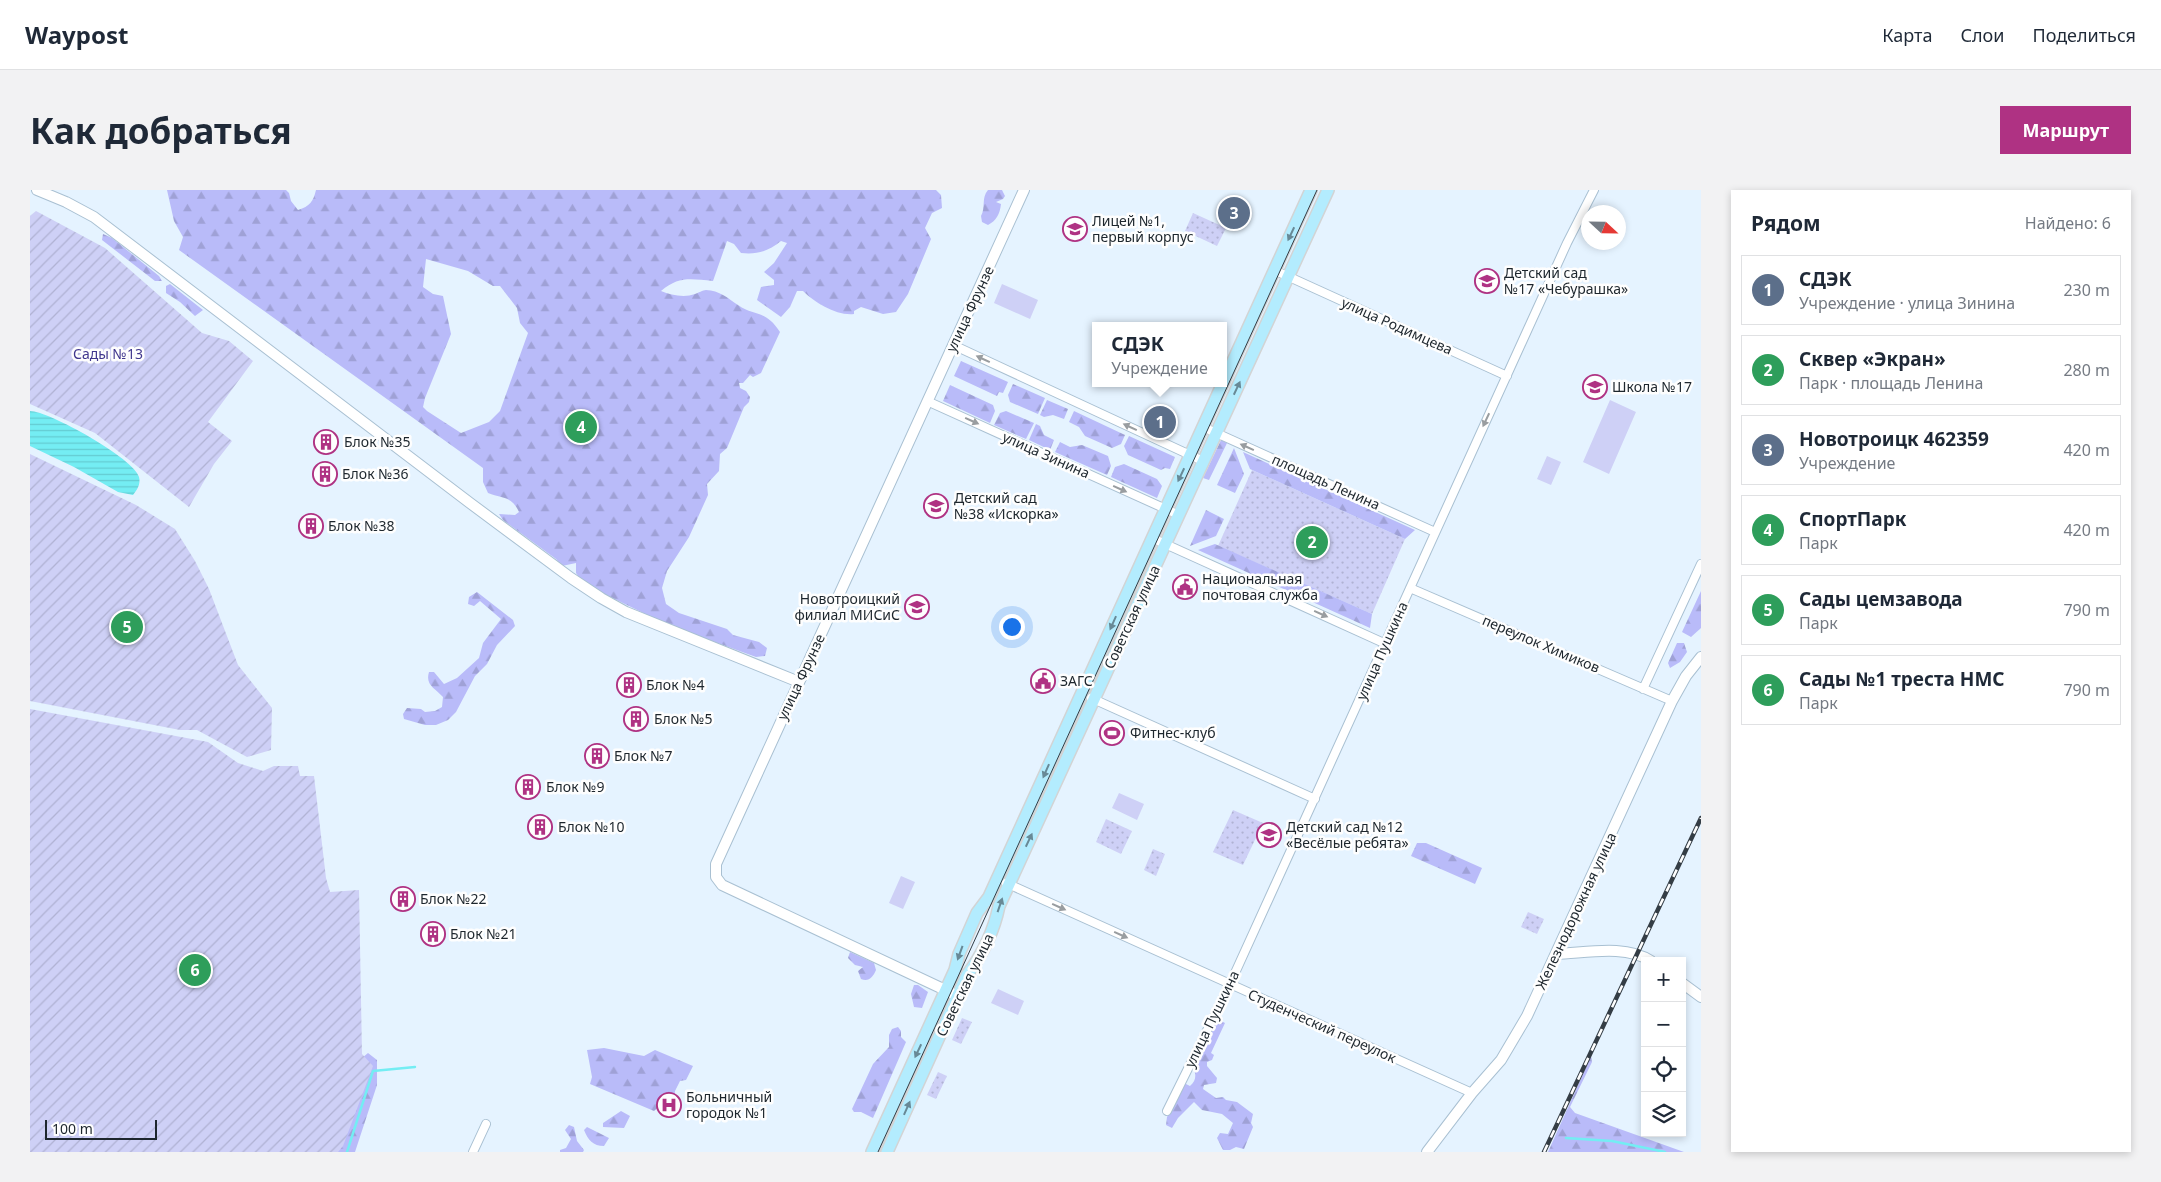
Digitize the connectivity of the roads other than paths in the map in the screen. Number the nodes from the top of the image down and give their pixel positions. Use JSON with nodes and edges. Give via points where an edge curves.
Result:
{"nodes":[{"id":1,"x":38,"y":190,"type":"edge"},
{"id":2,"x":1024,"y":190,"type":"edge"},
{"id":3,"x":1311,"y":190,"type":"edge"},
{"id":4,"x":1328,"y":190,"type":"edge"},
{"id":5,"x":1594,"y":190,"type":"edge"},
{"id":6,"x":1274,"y":270,"type":"junction"},
{"id":7,"x":1288,"y":276,"type":"junction"},
{"id":8,"x":953,"y":345,"type":"junction"},
{"id":9,"x":1227,"y":373,"type":"edge"},
{"id":10,"x":1507,"y":376,"type":"junction"},
{"id":11,"x":1221,"y":387,"type":"edge"},
{"id":12,"x":927,"y":401,"type":"junction"},
{"id":13,"x":1203,"y":427,"type":"junction"},
{"id":14,"x":1216,"y":433,"type":"junction"},
{"id":15,"x":1190,"y":455,"type":"junction"},
{"id":16,"x":1203,"y":461,"type":"junction"},
{"id":17,"x":1165,"y":509,"type":"junction"},
{"id":18,"x":1178,"y":515,"type":"junction"},
{"id":19,"x":1435,"y":532,"type":"junction"},
{"id":20,"x":1152,"y":538,"type":"junction"},
{"id":21,"x":1165,"y":544,"type":"junction"},
{"id":22,"x":1701,"y":564,"type":"edge"},
{"id":23,"x":1410,"y":588,"type":"junction"},
{"id":24,"x":1386,"y":644,"type":"junction"},
{"id":25,"x":1701,"y":656,"type":"edge"},
{"id":26,"x":799,"y":682,"type":"junction"},
{"id":27,"x":1643,"y":689,"type":"junction"},
{"id":28,"x":1081,"y":694,"type":"junction"},
{"id":29,"x":1094,"y":700,"type":"junction"},
{"id":30,"x":1672,"y":701,"type":"junction"},
{"id":31,"x":1314,"y":799,"type":"junction"},
{"id":32,"x":997,"y":879,"type":"junction"},
{"id":33,"x":1009,"y":884,"type":"junction"},
{"id":34,"x":1556,"y":954,"type":"junction"},
{"id":35,"x":1642,"y":957,"type":"edge"},
{"id":36,"x":1230,"y":984,"type":"junction"},
{"id":37,"x":1686,"y":987,"type":"edge"},
{"id":38,"x":945,"y":991,"type":"junction"},
{"id":39,"x":958,"y":996,"type":"junction"},
{"id":40,"x":1701,"y":997,"type":"edge"},
{"id":41,"x":1472,"y":1093,"type":"junction"},
{"id":42,"x":1167,"y":1111,"type":"dead end"},
{"id":43,"x":486,"y":1124,"type":"dead end"},
{"id":44,"x":473,"y":1152,"type":"edge"},
{"id":45,"x":872,"y":1152,"type":"edge"},
{"id":46,"x":887,"y":1152,"type":"edge"},
{"id":47,"x":1427,"y":1152,"type":"edge"}],
"edges":[{"from":1,"to":26,"type":"street","via":[[94,217],[470,503],[601,598],[626,612]]},
{"from":2,"to":8,"type":"street","name":"улица Фрунзе"},
{"from":3,"to":6,"type":"main road","name":"Советская улица","one_way":true},
{"from":4,"to":7,"type":"main road","name":"Советская улица"},
{"from":5,"to":10,"type":"street","name":"улица Пушкина"},
{"from":6,"to":7,"type":"street","name":"улица Родимцева"},
{"from":6,"to":9,"type":"main road","name":"Советская улица"},
{"from":7,"to":10,"type":"street","name":"улица Родимцева"},
{"from":14,"to":7,"type":"main road","name":"Советская улица","one_way":true},
{"from":8,"to":12,"type":"street","name":"улица Фрунзе"},
{"from":15,"to":8,"type":"street","one_way":true},
{"from":10,"to":19,"type":"street","name":"улица Пушкина","one_way":true},
{"from":11,"to":13,"type":"main road","name":"Советская улица"},
{"from":12,"to":17,"type":"street","name":"улица Зинина","one_way":true},
{"from":12,"to":26,"type":"street","name":"улица Фрунзе"},
{"from":13,"to":14,"type":"street","name":"площадь Ленина"},
{"from":13,"to":15,"type":"main road","name":"Советская улица"},
{"from":14,"to":16,"type":"main road","name":"Советская улица"},
{"from":19,"to":14,"type":"street","name":"площадь Ленина","one_way":true},
{"from":15,"to":16,"type":"street"},
{"from":15,"to":17,"type":"main road","name":"Советская улица","one_way":true},
{"from":16,"to":18,"type":"main road","name":"Советская улица"},
{"from":17,"to":18,"type":"street","name":"улица Зинина"},
{"from":17,"to":20,"type":"main road","name":"Советская улица"},
{"from":18,"to":21,"type":"main road","name":"Советская улица"},
{"from":19,"to":23,"type":"street","name":"улица Пушкина"},
{"from":20,"to":21,"type":"street"},
{"from":20,"to":28,"type":"main road","name":"Советская улица","one_way":true},
{"from":21,"to":24,"type":"street","one_way":true},
{"from":21,"to":29,"type":"main road","name":"Советская улица"},
{"from":22,"to":27,"type":"street"},
{"from":23,"to":24,"type":"street","name":"улица Пушкина"},
{"from":23,"to":27,"type":"street","name":"переулок Химиков"},
{"from":24,"to":31,"type":"street","name":"улица Пушкина"},
{"from":25,"to":30,"type":"street","name":"Железнодорожная улица"},
{"from":26,"to":38,"type":"street","name":"улица Фрунзе","via":[[716,864],[716,877],[722,885]]},
{"from":27,"to":30,"type":"street","name":"переулок Химиков"},
{"from":28,"to":29,"type":"street"},
{"from":28,"to":32,"type":"main road","name":"Советская улица","one_way":true},
{"from":29,"to":31,"type":"street"},
{"from":33,"to":29,"type":"main road","name":"Советская улица","one_way":true},
{"from":30,"to":34,"type":"street","name":"Железнодорожная улица"},
{"from":31,"to":36,"type":"street","name":"улица Пушкина"},
{"from":32,"to":33,"type":"street","name":"Студенческий переулок"},
{"from":32,"to":38,"type":"main road","name":"Советская улица","one_way":true,"via":[[978,913]]},
{"from":33,"to":36,"type":"street","name":"Студенческий переулок","one_way":true},
{"from":39,"to":33,"type":"main road","name":"Советская улица","one_way":true,"via":[[977,962]]},
{"from":34,"to":35,"type":"street","via":[[1623,951]]},
{"from":34,"to":41,"type":"street","name":"Железнодорожная улица","via":[[1527,1016],[1501,1060]]},
{"from":36,"to":41,"type":"street","name":"Студенческий переулок"},
{"from":36,"to":42,"type":"street","name":"улица Пушкина"},
{"from":37,"to":40,"type":"street"},
{"from":38,"to":39,"type":"street","name":"улица Фрунзе"},
{"from":38,"to":45,"type":"main road","name":"Советская улица","one_way":true},
{"from":46,"to":39,"type":"main road","name":"Советская улица","one_way":true},
{"from":41,"to":47,"type":"street","name":"Железнодорожная улица"},
{"from":43,"to":44,"type":"street"}]}
